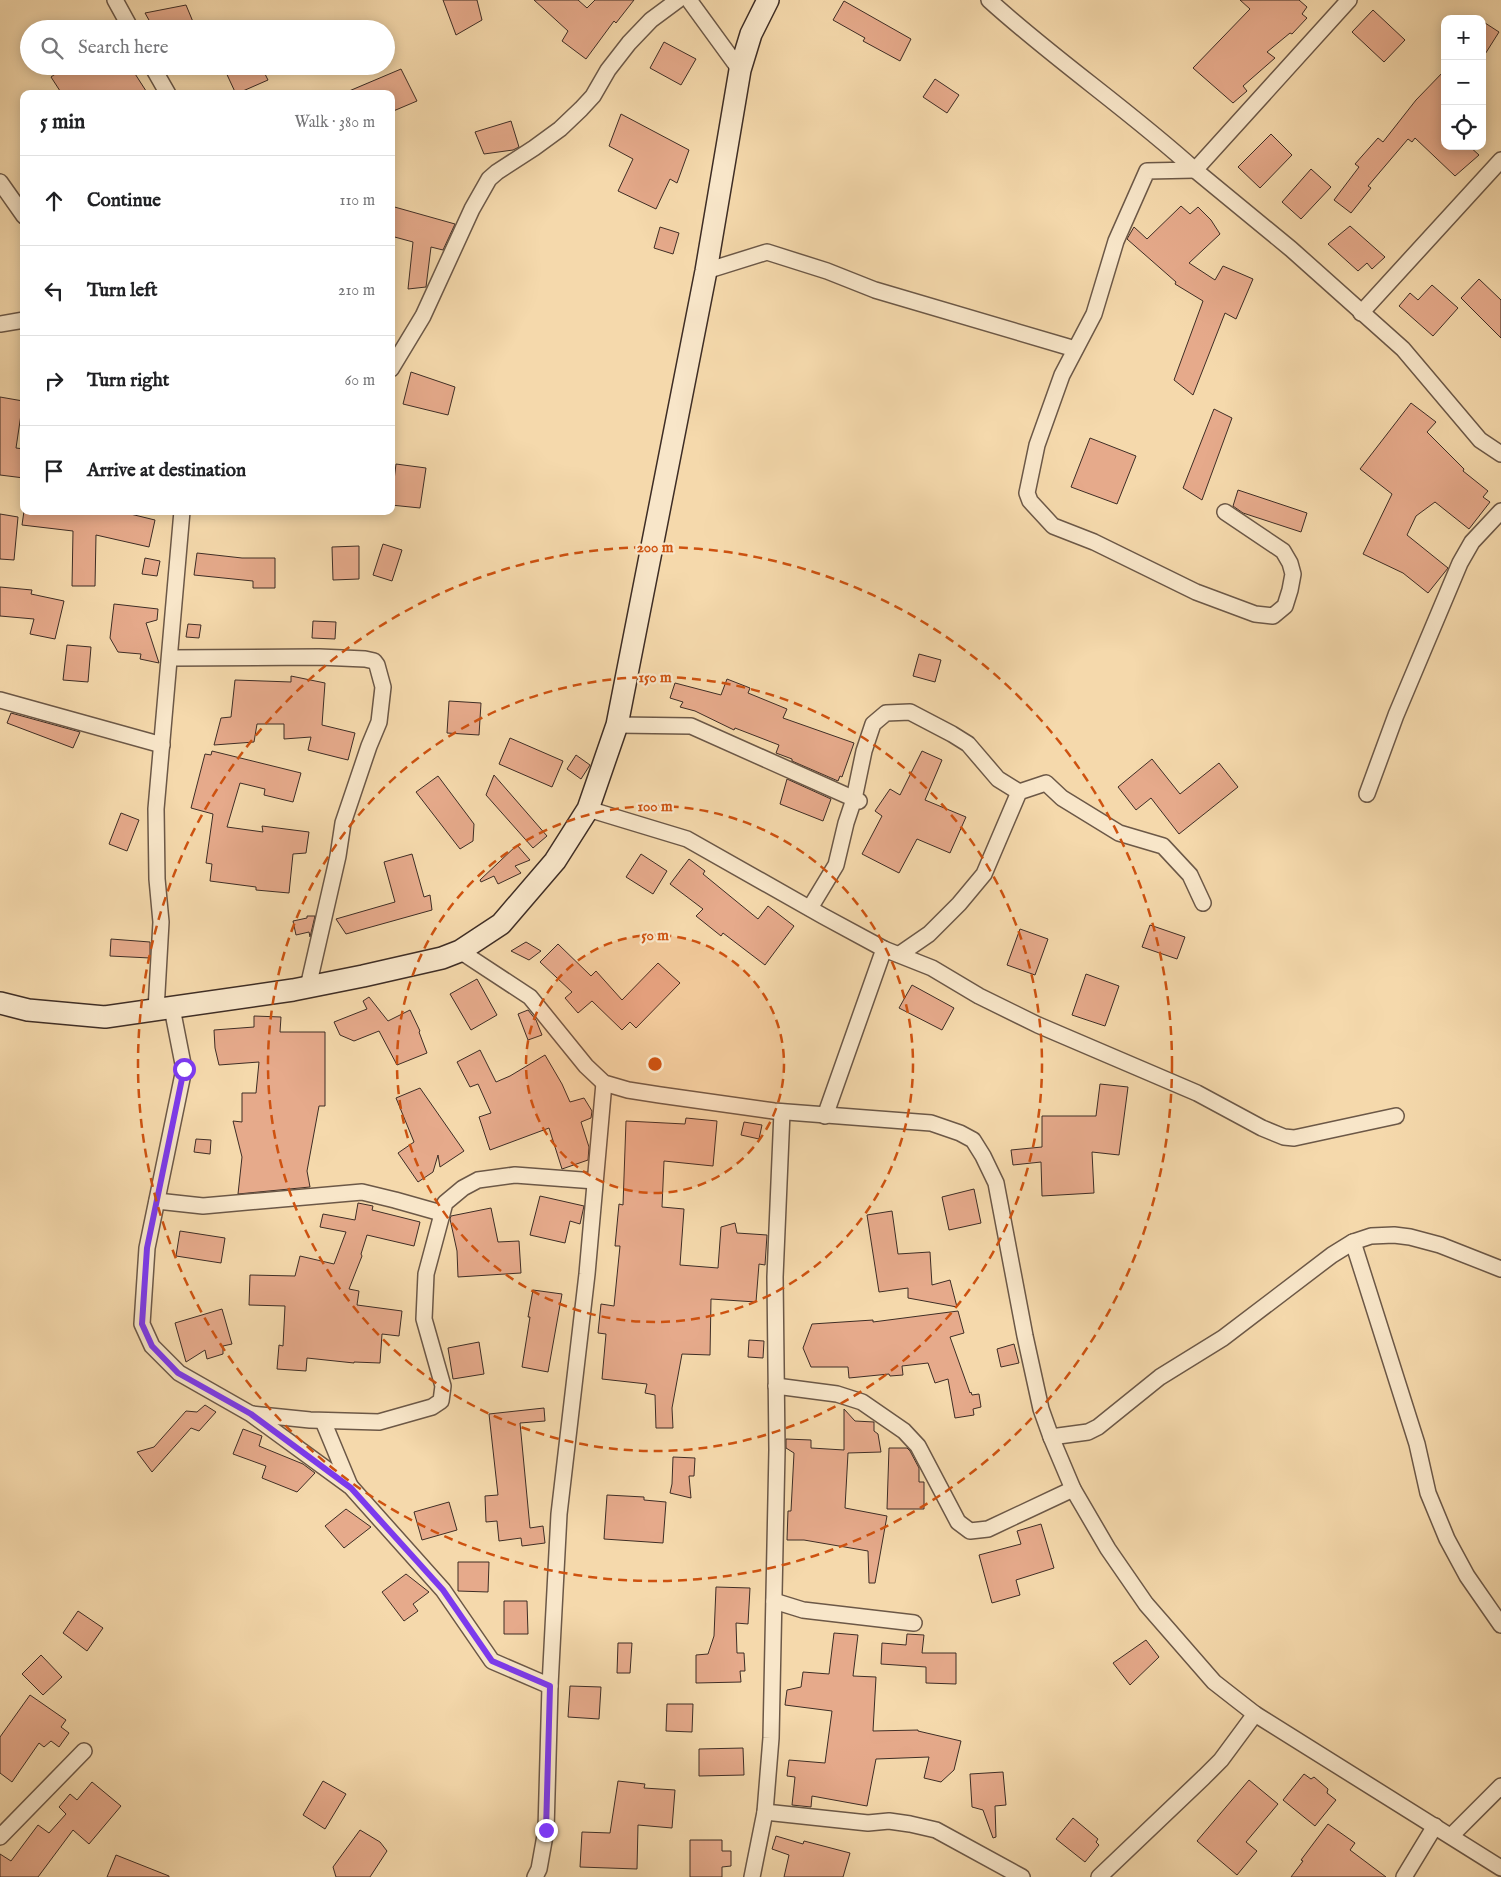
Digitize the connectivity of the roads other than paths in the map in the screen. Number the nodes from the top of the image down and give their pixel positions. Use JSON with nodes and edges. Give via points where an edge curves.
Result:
{"nodes":[{"id":1,"x":115,"y":0,"type":"edge"},
{"id":2,"x":678,"y":0,"type":"edge"},
{"id":3,"x":689,"y":0,"type":"edge"},
{"id":4,"x":768,"y":0,"type":"edge"},
{"id":5,"x":990,"y":0,"type":"edge"},
{"id":6,"x":1349,"y":0,"type":"edge"},
{"id":7,"x":126,"y":20,"type":"edge"},
{"id":8,"x":740,"y":70,"type":"junction"},
{"id":9,"x":157,"y":75,"type":"edge"},
{"id":10,"x":166,"y":90,"type":"edge"},
{"id":11,"x":1501,"y":160,"type":"edge"},
{"id":12,"x":1195,"y":170,"type":"junction"},
{"id":13,"x":0,"y":182,"type":"edge"},
{"id":14,"x":20,"y":210,"type":"edge"},
{"id":15,"x":706,"y":271,"type":"junction"},
{"id":16,"x":1361,"y":312,"type":"junction"},
{"id":17,"x":20,"y":321,"type":"edge"},
{"id":18,"x":0,"y":324,"type":"edge"},
{"id":19,"x":1075,"y":349,"type":"junction"},
{"id":20,"x":395,"y":362,"type":"edge"},
{"id":21,"x":1501,"y":454,"type":"edge"},
{"id":22,"x":1501,"y":511,"type":"edge"},
{"id":23,"x":1225,"y":512,"type":"dead end"},
{"id":24,"x":182,"y":515,"type":"edge"},
{"id":25,"x":170,"y":658,"type":"junction"},
{"id":26,"x":0,"y":700,"type":"edge"},
{"id":27,"x":617,"y":725,"type":"junction"},
{"id":28,"x":162,"y":745,"type":"junction"},
{"id":29,"x":1019,"y":792,"type":"junction"},
{"id":30,"x":1367,"y":794,"type":"dead end"},
{"id":31,"x":857,"y":800,"type":"junction"},
{"id":32,"x":588,"y":809,"type":"junction"},
{"id":33,"x":1203,"y":903,"type":"dead end"},
{"id":34,"x":810,"y":908,"type":"junction"},
{"id":35,"x":884,"y":949,"type":"junction"},
{"id":36,"x":460,"y":951,"type":"junction"},
{"id":37,"x":900,"y":954,"type":"junction"},
{"id":38,"x":308,"y":987,"type":"junction"},
{"id":39,"x":0,"y":1003,"type":"edge"},
{"id":40,"x":164,"y":1009,"type":"junction"},
{"id":41,"x":604,"y":1083,"type":"junction"},
{"id":42,"x":782,"y":1112,"type":"junction"},
{"id":43,"x":825,"y":1116,"type":"junction"},
{"id":44,"x":1396,"y":1116,"type":"dead end"},
{"id":45,"x":595,"y":1182,"type":"junction"},
{"id":46,"x":157,"y":1201,"type":"junction"},
{"id":47,"x":441,"y":1214,"type":"junction"},
{"id":48,"x":1353,"y":1242,"type":"junction"},
{"id":49,"x":1501,"y":1269,"type":"edge"},
{"id":50,"x":776,"y":1386,"type":"junction"},
{"id":51,"x":251,"y":1414,"type":"junction"},
{"id":52,"x":323,"y":1420,"type":"junction"},
{"id":53,"x":1051,"y":1438,"type":"junction"},
{"id":54,"x":351,"y":1488,"type":"junction"},
{"id":55,"x":1073,"y":1489,"type":"junction"},
{"id":56,"x":774,"y":1601,"type":"junction"},
{"id":57,"x":914,"y":1623,"type":"dead end"},
{"id":58,"x":1501,"y":1625,"type":"edge"},
{"id":59,"x":550,"y":1686,"type":"junction"},
{"id":60,"x":1255,"y":1714,"type":"junction"},
{"id":61,"x":84,"y":1751,"type":"dead end"},
{"id":62,"x":1501,"y":1786,"type":"edge"},
{"id":63,"x":765,"y":1812,"type":"junction"},
{"id":64,"x":1435,"y":1826,"type":"junction"},
{"id":65,"x":1451,"y":1836,"type":"junction"},
{"id":66,"x":0,"y":1837,"type":"edge"},
{"id":67,"x":1501,"y":1868,"type":"edge"},
{"id":68,"x":535,"y":1877,"type":"edge"},
{"id":69,"x":752,"y":1877,"type":"edge"},
{"id":70,"x":1022,"y":1877,"type":"edge"},
{"id":71,"x":1099,"y":1877,"type":"edge"},
{"id":72,"x":1404,"y":1877,"type":"edge"}],
"edges":[{"from":1,"to":7,"type":"street"},
{"from":2,"to":20,"type":"street","via":[[651,20],[629,43],[593,96],[560,129],[489,179],[423,316]]},
{"from":3,"to":8,"type":"street"},
{"from":4,"to":8,"type":"main road","via":[[751,34]]},
{"from":5,"to":12,"type":"street","via":[[1018,27]]},
{"from":6,"to":12,"type":"street"},
{"from":8,"to":15,"type":"main road"},
{"from":9,"to":10,"type":"street"},
{"from":11,"to":16,"type":"street"},
{"from":12,"to":16,"type":"street","via":[[1253,216]]},
{"from":12,"to":19,"type":"street","via":[[1147,170],[1116,241],[1094,314]]},
{"from":13,"to":14,"type":"street"},
{"from":15,"to":19,"type":"street","via":[[767,252],[875,290]]},
{"from":15,"to":27,"type":"main road"},
{"from":16,"to":21,"type":"street","via":[[1403,349],[1480,440]]},
{"from":17,"to":18,"type":"street"},
{"from":19,"to":23,"type":"street","via":[[1062,375],[1037,446],[1028,493],[1036,509],[1053,526],[1094,542],[1196,592],[1255,614],[1273,616],[1285,606],[1292,574],[1290,563],[1283,551]]},
{"from":22,"to":30,"type":"street","via":[[1472,542],[1460,563],[1396,715]]},
{"from":24,"to":25,"type":"street"},
{"from":25,"to":28,"type":"street"},
{"from":25,"to":38,"type":"street","via":[[328,657],[365,659],[377,665],[383,687],[379,722],[342,823],[338,856]]},
{"from":26,"to":28,"type":"street"},
{"from":27,"to":31,"type":"street","via":[[691,726]]},
{"from":27,"to":32,"type":"main road"},
{"from":28,"to":40,"type":"street","via":[[156,809]]},
{"from":29,"to":31,"type":"street","via":[[998,778],[968,744],[910,712],[886,713],[873,724],[864,751]]},
{"from":29,"to":33,"type":"street","via":[[1046,783],[1062,798],[1119,833],[1163,846],[1190,875]]},
{"from":29,"to":37,"type":"street","via":[[984,874],[929,934]]},
{"from":31,"to":34,"type":"street","via":[[846,823],[836,865]]},
{"from":32,"to":34,"type":"street","via":[[687,839]]},
{"from":32,"to":36,"type":"main road","via":[[555,861],[501,924]]},
{"from":34,"to":35,"type":"street"},
{"from":35,"to":37,"type":"street"},
{"from":35,"to":43,"type":"street"},
{"from":36,"to":38,"type":"main road"},
{"from":36,"to":41,"type":"street","via":[[530,997],[586,1066]]},
{"from":37,"to":44,"type":"street","via":[[1038,1025],[1197,1093],[1284,1138]]},
{"from":38,"to":40,"type":"main road"},
{"from":39,"to":40,"type":"main road","via":[[28,1010],[105,1017]]},
{"from":40,"to":46,"type":"street","via":[[184,1069]]},
{"from":41,"to":42,"type":"street","via":[[628,1090]]},
{"from":41,"to":45,"type":"street"},
{"from":42,"to":43,"type":"street"},
{"from":42,"to":50,"type":"street","via":[[775,1277]]},
{"from":43,"to":53,"type":"street","via":[[931,1123],[973,1140],[996,1183],[1025,1336]]},
{"from":45,"to":47,"type":"street","via":[[515,1175],[478,1180],[445,1203]]},
{"from":45,"to":59,"type":"street","via":[[559,1514]]},
{"from":46,"to":47,"type":"street","via":[[203,1206],[362,1192]]},
{"from":46,"to":51,"type":"street","via":[[147,1248],[142,1324],[152,1346],[178,1373]]},
{"from":47,"to":52,"type":"street","via":[[426,1274],[424,1319],[444,1386],[441,1401],[432,1407],[379,1422]]},
{"from":48,"to":49,"type":"street","via":[[1394,1234],[1440,1245]]},
{"from":48,"to":53,"type":"street","via":[[1332,1254],[1222,1338],[1160,1377],[1098,1427],[1088,1432]]},
{"from":48,"to":58,"type":"street","via":[[1417,1444],[1428,1493],[1467,1576]]},
{"from":50,"to":55,"type":"street","via":[[854,1399],[904,1430],[918,1446],[958,1522],[970,1531],[988,1529]]},
{"from":50,"to":56,"type":"street"},
{"from":51,"to":52,"type":"street"},
{"from":51,"to":54,"type":"street"},
{"from":52,"to":54,"type":"street"},
{"from":53,"to":55,"type":"street"},
{"from":54,"to":59,"type":"street","via":[[443,1590],[492,1661]]},
{"from":55,"to":60,"type":"street","via":[[1108,1549],[1146,1604],[1214,1682]]},
{"from":56,"to":57,"type":"street","via":[[803,1610]]},
{"from":56,"to":63,"type":"street","via":[[771,1738]]},
{"from":59,"to":68,"type":"street","via":[[546,1830]]},
{"from":60,"to":64,"type":"street"},
{"from":60,"to":71,"type":"street","via":[[1215,1766]]},
{"from":61,"to":66,"type":"street"},
{"from":62,"to":65,"type":"street"},
{"from":63,"to":69,"type":"street"},
{"from":63,"to":70,"type":"street","via":[[868,1824],[889,1821],[936,1830]]},
{"from":64,"to":65,"type":"street"},
{"from":64,"to":72,"type":"street"},
{"from":65,"to":67,"type":"street"}]}
